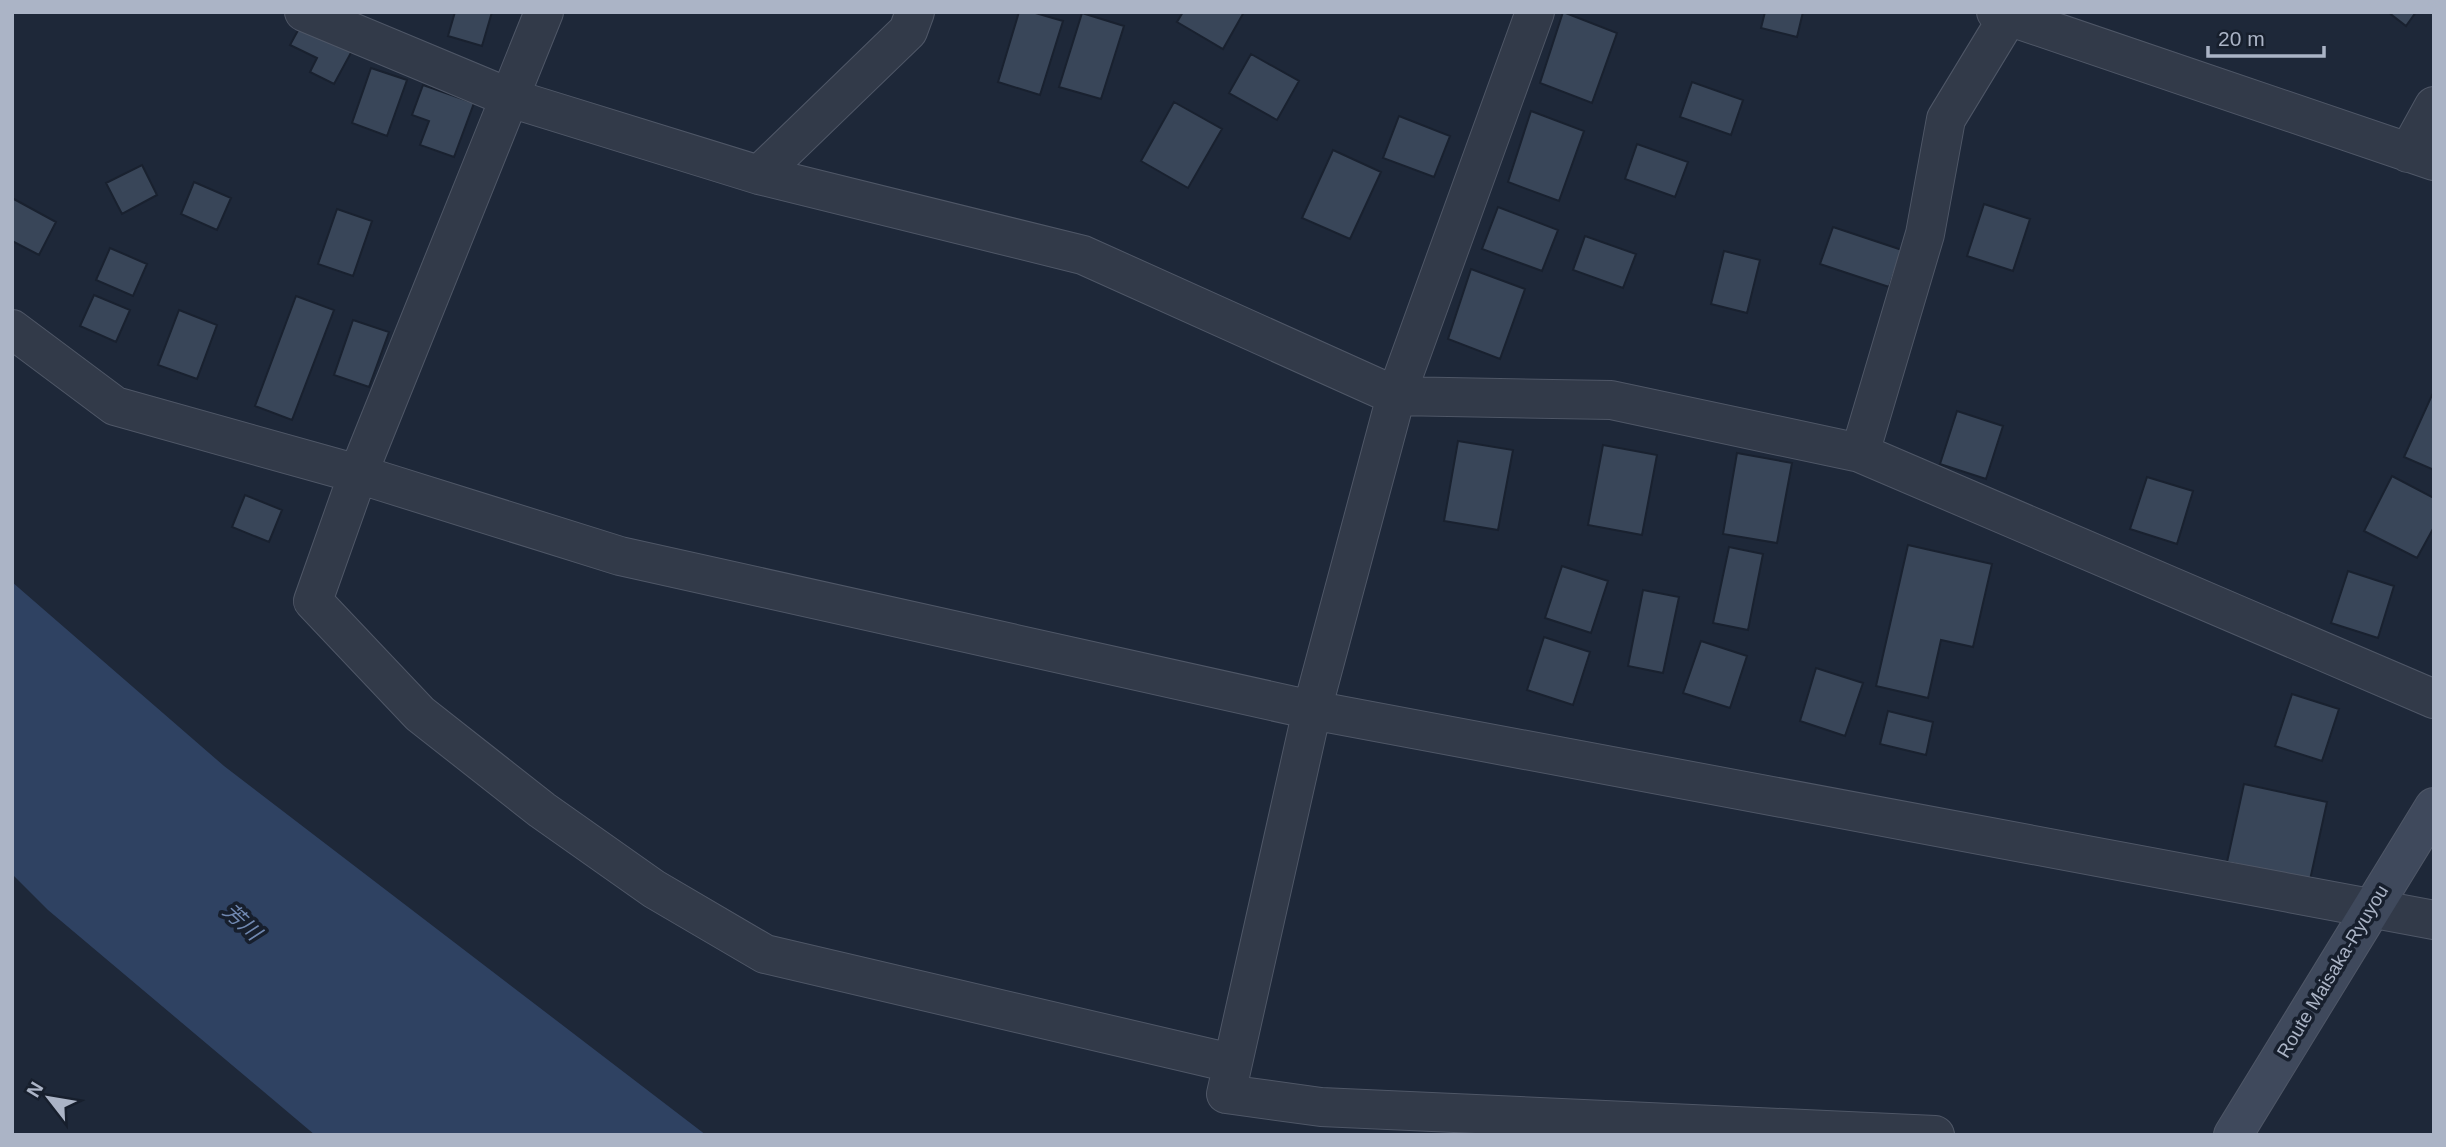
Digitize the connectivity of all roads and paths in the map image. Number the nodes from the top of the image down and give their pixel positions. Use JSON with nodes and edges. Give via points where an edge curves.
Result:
{"nodes":[{"id":1,"x":304,"y":12,"type":"edge"},
{"id":2,"x":544,"y":12,"type":"edge"},
{"id":3,"x":915,"y":12,"type":"edge"},
{"id":4,"x":1535,"y":12,"type":"edge"},
{"id":5,"x":2005,"y":14,"type":"edge"},
{"id":6,"x":510,"y":98,"type":"junction"},
{"id":7,"x":2434,"y":106,"type":"edge"},
{"id":8,"x":2421,"y":157,"type":"edge"},
{"id":9,"x":759,"y":175,"type":"junction"},
{"id":10,"x":12,"y":329,"type":"edge"},
{"id":11,"x":1396,"y":396,"type":"junction"},
{"id":12,"x":1860,"y":453,"type":"junction"},
{"id":13,"x":358,"y":474,"type":"junction"},
{"id":14,"x":2434,"y":699,"type":"edge"},
{"id":15,"x":1312,"y":709,"type":"junction"},
{"id":16,"x":2434,"y":807,"type":"edge"},
{"id":17,"x":2369,"y":910,"type":"junction"},
{"id":18,"x":2434,"y":920,"type":"edge"},
{"id":19,"x":1231,"y":1063,"type":"junction"},
{"id":20,"x":1935,"y":1135,"type":"edge"},
{"id":21,"x":2232,"y":1135,"type":"edge"}],
"edges":[{"from":1,"to":6,"type":"street"},
{"from":2,"to":6,"type":"street"},
{"from":3,"to":9,"type":"street","via":[[908,31]]},
{"from":4,"to":11,"type":"street"},
{"from":5,"to":8,"type":"street"},
{"from":5,"to":12,"type":"street","via":[[1946,119],[1925,234]]},
{"from":6,"to":9,"type":"street"},
{"from":6,"to":13,"type":"street"},
{"from":7,"to":8,"type":"street"},
{"from":9,"to":11,"type":"street","via":[[1083,255]]},
{"from":10,"to":13,"type":"street","via":[[115,406]]},
{"from":11,"to":12,"type":"street","via":[[1611,400]]},
{"from":11,"to":15,"type":"street"},
{"from":12,"to":14,"type":"street"},
{"from":13,"to":15,"type":"street","via":[[620,555]]},
{"from":13,"to":19,"type":"street","via":[[313,601],[420,714],[542,810],[654,889],[765,954]]},
{"from":15,"to":17,"type":"street"},
{"from":15,"to":19,"type":"street"},
{"from":16,"to":17,"type":"main road","name":"Route Maisaka-Ryuyou"},
{"from":17,"to":18,"type":"street"},
{"from":17,"to":21,"type":"main road","name":"Route Maisaka-Ryuyou"},
{"from":19,"to":20,"type":"street","via":[[1226,1094],[1321,1107]]}]}
